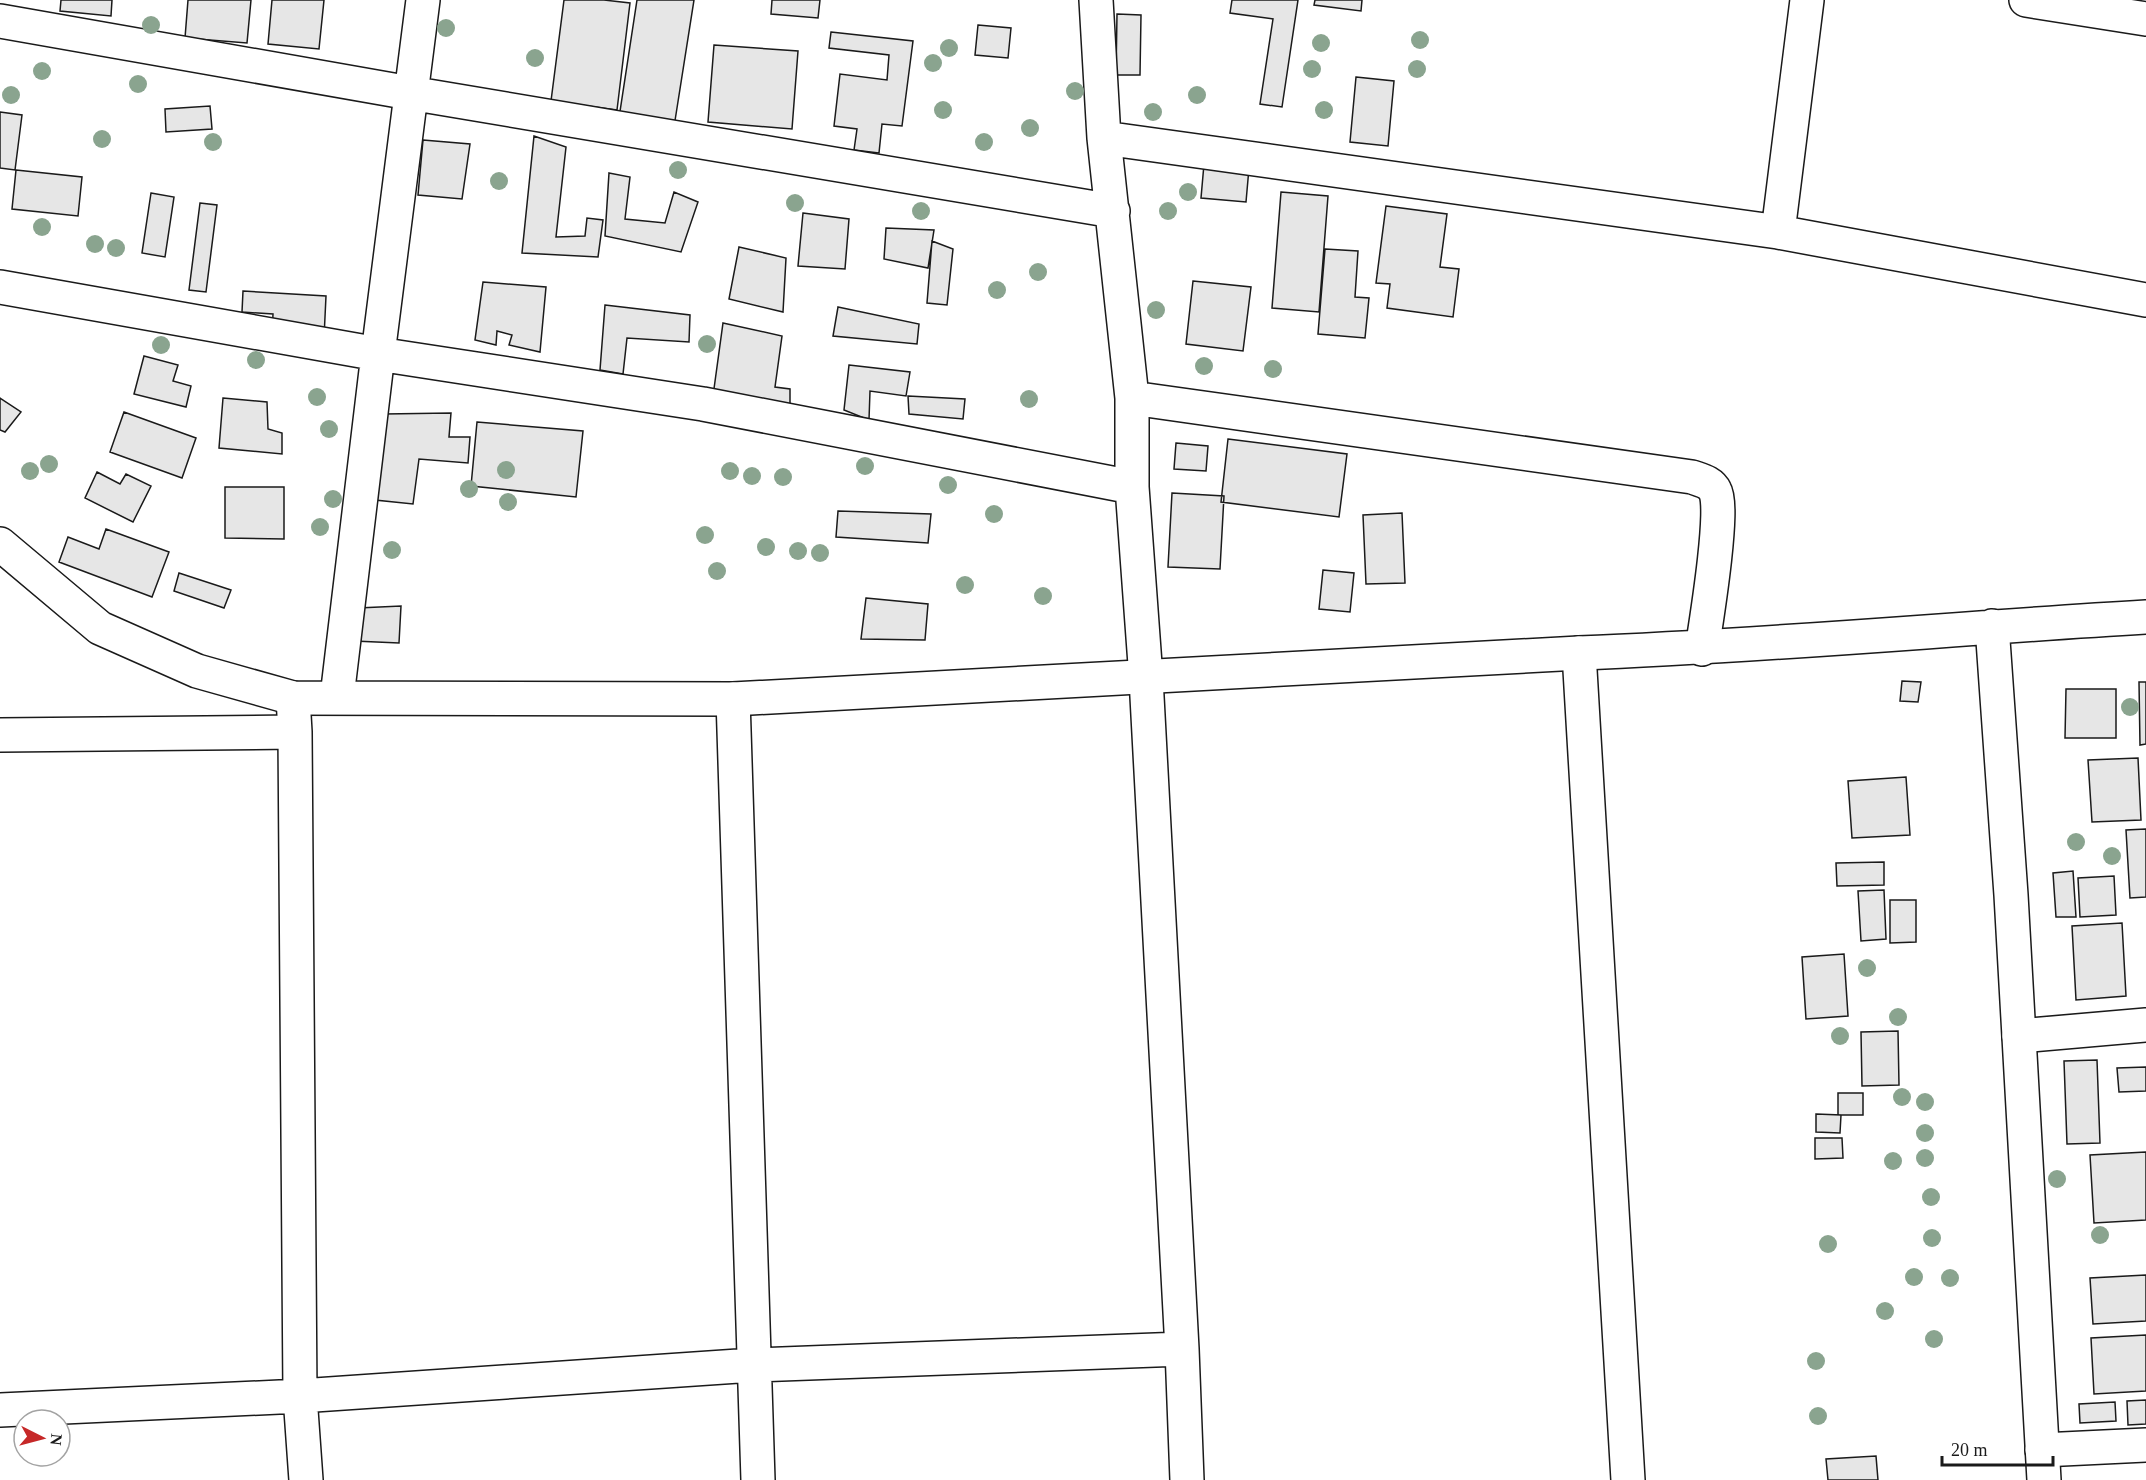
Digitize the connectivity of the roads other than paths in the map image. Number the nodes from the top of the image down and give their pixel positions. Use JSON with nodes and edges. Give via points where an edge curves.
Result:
{"nodes":[{"id":1,"x":423,"y":0,"type":"edge"},
{"id":2,"x":1096,"y":0,"type":"edge"},
{"id":3,"x":1807,"y":0,"type":"edge"},
{"id":4,"x":2026,"y":0,"type":"edge"},
{"id":5,"x":2146,"y":19,"type":"edge"},
{"id":6,"x":0,"y":21,"type":"edge"},
{"id":7,"x":410,"y":93,"type":"junction"},
{"id":8,"x":1104,"y":138,"type":"junction"},
{"id":9,"x":1113,"y":211,"type":"junction"},
{"id":10,"x":1778,"y":232,"type":"junction"},
{"id":11,"x":0,"y":287,"type":"edge"},
{"id":12,"x":2146,"y":300,"type":"edge"},
{"id":13,"x":378,"y":354,"type":"junction"},
{"id":14,"x":1132,"y":398,"type":"junction"},
{"id":15,"x":1132,"y":487,"type":"junction"},
{"id":16,"x":0,"y":544,"type":"edge"},
{"id":17,"x":2146,"y":617,"type":"edge"},
{"id":18,"x":1992,"y":626,"type":"junction"},
{"id":19,"x":1702,"y":649,"type":"junction"},
{"id":20,"x":1579,"y":653,"type":"junction"},
{"id":21,"x":1146,"y":678,"type":"junction"},
{"id":22,"x":293,"y":698,"type":"junction"},
{"id":23,"x":337,"y":698,"type":"junction"},
{"id":24,"x":732,"y":699,"type":"junction"},
{"id":25,"x":295,"y":732,"type":"junction"},
{"id":26,"x":0,"y":735,"type":"edge"},
{"id":27,"x":2146,"y":1025,"type":"edge"},
{"id":28,"x":2019,"y":1036,"type":"junction"},
{"id":29,"x":1182,"y":1349,"type":"junction"},
{"id":30,"x":753,"y":1365,"type":"junction"},
{"id":31,"x":300,"y":1396,"type":"junction"},
{"id":32,"x":0,"y":1410,"type":"edge"},
{"id":33,"x":2146,"y":1445,"type":"edge"},
{"id":34,"x":2043,"y":1465,"type":"edge"},
{"id":35,"x":306,"y":1480,"type":"edge"},
{"id":36,"x":758,"y":1480,"type":"edge"},
{"id":37,"x":1187,"y":1480,"type":"edge"},
{"id":38,"x":1628,"y":1480,"type":"edge"}],
"edges":[{"from":1,"to":7,"type":"street"},
{"from":2,"to":8,"type":"street"},
{"from":3,"to":10,"type":"street"},
{"from":4,"to":5,"type":"street"},
{"from":6,"to":7,"type":"street"},
{"from":7,"to":9,"type":"street"},
{"from":7,"to":13,"type":"street"},
{"from":8,"to":9,"type":"street"},
{"from":8,"to":10,"type":"street"},
{"from":9,"to":14,"type":"street"},
{"from":10,"to":12,"type":"street"},
{"from":11,"to":13,"type":"street"},
{"from":13,"to":15,"type":"street","via":[[703,404]]},
{"from":13,"to":23,"type":"street"},
{"from":14,"to":15,"type":"street"},
{"from":14,"to":19,"type":"street","via":[[1692,477],[1708,483],[1716,491],[1719,515]]},
{"from":15,"to":21,"type":"street"},
{"from":16,"to":22,"type":"street","via":[[100,628],[197,671]]},
{"from":17,"to":18,"type":"street"},
{"from":18,"to":19,"type":"street"},
{"from":18,"to":28,"type":"street"},
{"from":19,"to":20,"type":"street"},
{"from":20,"to":21,"type":"street"},
{"from":20,"to":38,"type":"street"},
{"from":21,"to":24,"type":"street"},
{"from":21,"to":29,"type":"street"},
{"from":22,"to":23,"type":"street"},
{"from":22,"to":25,"type":"street"},
{"from":23,"to":24,"type":"street"},
{"from":24,"to":30,"type":"street"},
{"from":25,"to":26,"type":"street"},
{"from":25,"to":31,"type":"street"},
{"from":27,"to":28,"type":"street"},
{"from":28,"to":34,"type":"street"},
{"from":29,"to":30,"type":"street"},
{"from":29,"to":37,"type":"street"},
{"from":30,"to":31,"type":"street"},
{"from":30,"to":36,"type":"street"},
{"from":31,"to":32,"type":"street"},
{"from":31,"to":35,"type":"street"},
{"from":33,"to":34,"type":"street"}]}
